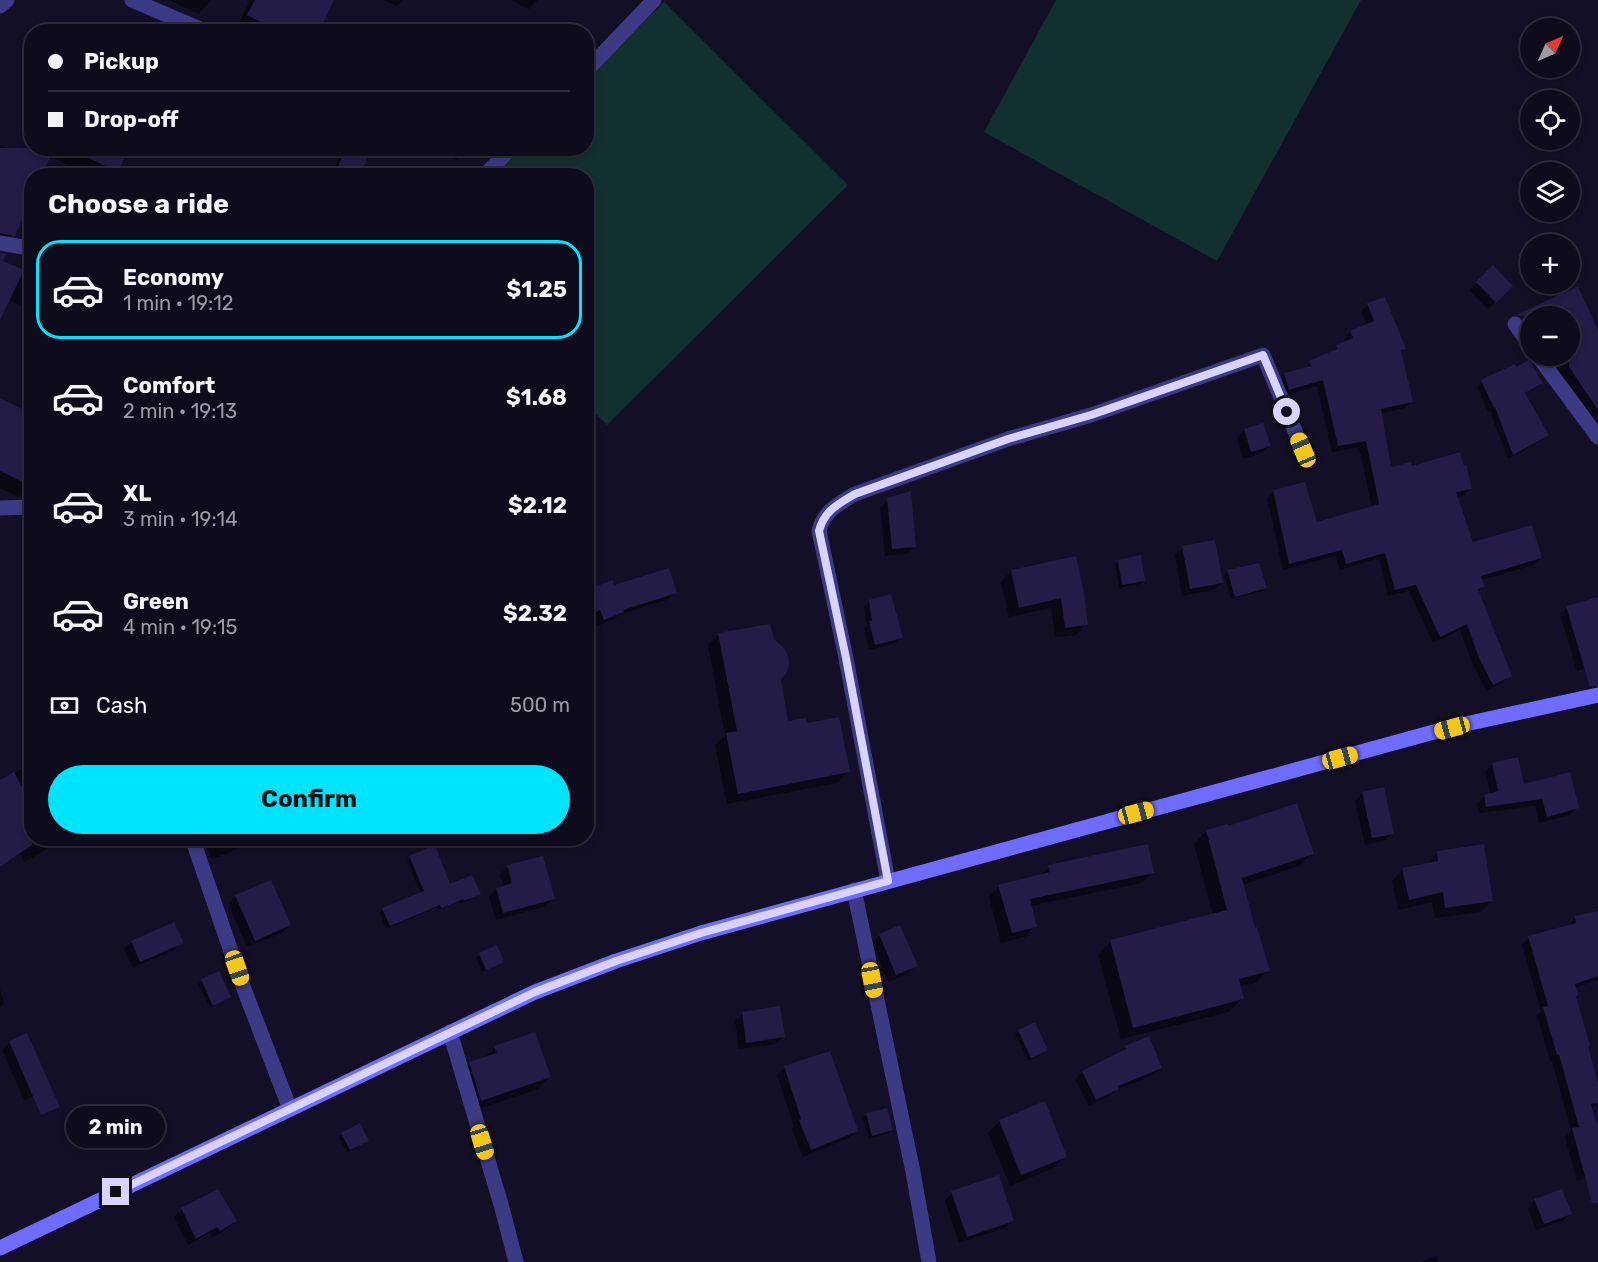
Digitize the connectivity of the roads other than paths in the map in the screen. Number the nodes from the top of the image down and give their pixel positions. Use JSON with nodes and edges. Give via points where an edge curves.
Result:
{"nodes":[{"id":1,"x":7,"y":0,"type":"edge"},
{"id":2,"x":132,"y":0,"type":"edge"},
{"id":3,"x":654,"y":0,"type":"edge"},
{"id":4,"x":0,"y":6,"type":"edge"},
{"id":5,"x":188,"y":24,"type":"edge"},
{"id":6,"x":594,"y":63,"type":"edge"},
{"id":7,"x":503,"y":156,"type":"edge"},
{"id":8,"x":492,"y":168,"type":"edge"},
{"id":9,"x":0,"y":243,"type":"edge"},
{"id":10,"x":24,"y":246,"type":"edge"},
{"id":11,"x":1515,"y":324,"type":"dead end"},
{"id":12,"x":1520,"y":331,"type":"edge"},
{"id":13,"x":1545,"y":366,"type":"edge"},
{"id":14,"x":1598,"y":437,"type":"edge"},
{"id":15,"x":1303,"y":450,"type":"dead end"},
{"id":16,"x":24,"y":507,"type":"edge"},
{"id":17,"x":0,"y":508,"type":"edge"},
{"id":18,"x":1598,"y":695,"type":"edge"},
{"id":19,"x":195,"y":846,"type":"edge"},
{"id":20,"x":888,"y":881,"type":"junction"},
{"id":21,"x":854,"y":890,"type":"junction"},
{"id":22,"x":450,"y":1032,"type":"junction"},
{"id":23,"x":290,"y":1109,"type":"junction"},
{"id":24,"x":0,"y":1248,"type":"edge"},
{"id":25,"x":516,"y":1262,"type":"edge"},
{"id":26,"x":929,"y":1262,"type":"edge"}],
"edges":[{"from":1,"to":4,"type":"street"},
{"from":2,"to":5,"type":"street"},
{"from":3,"to":6,"type":"street"},
{"from":7,"to":8,"type":"street"},
{"from":9,"to":10,"type":"street"},
{"from":11,"to":12,"type":"street"},
{"from":13,"to":14,"type":"street"},
{"from":15,"to":20,"type":"street","via":[[1263,355],[1091,415],[1008,439],[855,494],[833,507],[822,519],[819,531]]},
{"from":16,"to":17,"type":"street"},
{"from":18,"to":20,"type":"street","via":[[1441,730]]},
{"from":19,"to":23,"type":"street"},
{"from":20,"to":21,"type":"street"},
{"from":21,"to":22,"type":"street","via":[[616,961],[535,992]]},
{"from":21,"to":26,"type":"street"},
{"from":22,"to":23,"type":"street"},
{"from":22,"to":25,"type":"street"},
{"from":23,"to":24,"type":"street"}]}
